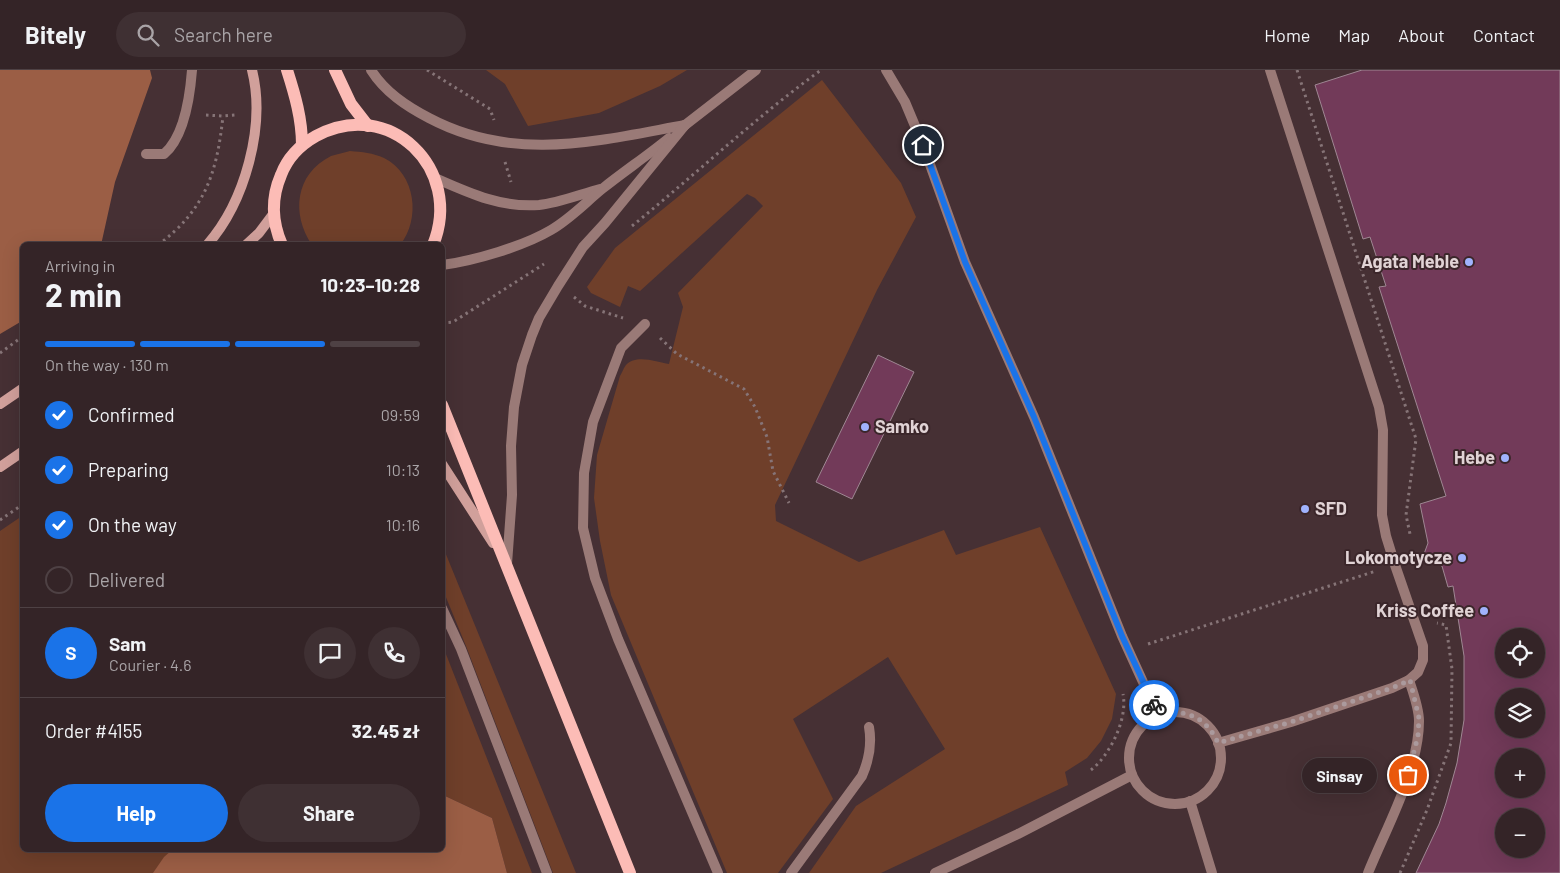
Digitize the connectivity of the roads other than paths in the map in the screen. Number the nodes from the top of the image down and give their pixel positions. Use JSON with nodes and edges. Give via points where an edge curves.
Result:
{"nodes":[{"id":1,"x":192,"y":70,"type":"edge"},
{"id":2,"x":252,"y":70,"type":"edge"},
{"id":3,"x":287,"y":70,"type":"edge"},
{"id":4,"x":335,"y":70,"type":"edge"},
{"id":5,"x":371,"y":70,"type":"edge"},
{"id":6,"x":756,"y":70,"type":"edge"},
{"id":7,"x":886,"y":70,"type":"edge"},
{"id":8,"x":1270,"y":70,"type":"edge"},
{"id":9,"x":685,"y":125,"type":"junction"},
{"id":10,"x":368,"y":126,"type":"junction"},
{"id":11,"x":302,"y":145,"type":"junction"},
{"id":12,"x":146,"y":154,"type":"dead end"},
{"id":13,"x":435,"y":178,"type":"junction"},
{"id":14,"x":603,"y":188,"type":"junction"},
{"id":15,"x":274,"y":213,"type":"junction"},
{"id":16,"x":209,"y":242,"type":"edge"},
{"id":17,"x":249,"y":242,"type":"edge"},
{"id":18,"x":281,"y":242,"type":"edge"},
{"id":19,"x":434,"y":242,"type":"edge"},
{"id":20,"x":445,"y":266,"type":"edge"},
{"id":21,"x":645,"y":324,"type":"road end"},
{"id":22,"x":20,"y":390,"type":"edge"},
{"id":23,"x":0,"y":404,"type":"edge"},
{"id":24,"x":445,"y":413,"type":"edge"},
{"id":25,"x":20,"y":453,"type":"edge"},
{"id":26,"x":0,"y":467,"type":"edge"},
{"id":27,"x":445,"y":469,"type":"edge"},
{"id":28,"x":506,"y":564,"type":"junction"},
{"id":29,"x":445,"y":614,"type":"edge"},
{"id":30,"x":1410,"y":680,"type":"junction"},
{"id":31,"x":1158,"y":715,"type":"junction"},
{"id":32,"x":869,"y":727,"type":"dead end"},
{"id":33,"x":1218,"y":743,"type":"junction"},
{"id":34,"x":1132,"y":774,"type":"junction"},
{"id":35,"x":1190,"y":801,"type":"junction"},
{"id":36,"x":547,"y":873,"type":"edge"},
{"id":37,"x":630,"y":873,"type":"edge"},
{"id":38,"x":718,"y":873,"type":"edge"},
{"id":39,"x":791,"y":873,"type":"edge"},
{"id":40,"x":935,"y":873,"type":"edge"},
{"id":41,"x":1212,"y":873,"type":"edge"},
{"id":42,"x":1368,"y":873,"type":"edge"}],
"edges":[{"from":1,"to":12,"type":"street","via":[[186,113],[173,147],[164,154]]},
{"from":2,"to":16,"type":"main road","via":[[256,112],[250,158],[231,208]]},
{"from":3,"to":11,"type":"main road","via":[[296,95]]},
{"from":4,"to":10,"type":"main road","via":[[351,104]]},
{"from":5,"to":9,"type":"street","via":[[384,87],[416,112],[451,128],[498,142],[546,146],[603,140]]},
{"from":6,"to":9,"type":"street"},
{"from":7,"to":31,"type":"street","via":[[909,110],[965,262],[1034,417]]},
{"from":8,"to":30,"type":"street","via":[[1379,407],[1383,430],[1382,515],[1395,565],[1423,646],[1423,660]]},
{"from":9,"to":14,"type":"street"},
{"from":9,"to":28,"type":"street","via":[[583,247],[532,335],[518,386],[512,427],[512,495]]},
{"from":10,"to":11,"type":"main road","via":[[338,127]]},
{"from":10,"to":13,"type":"main road","via":[[405,140],[426,160]]},
{"from":11,"to":15,"type":"main road","via":[[282,172],[276,188]]},
{"from":13,"to":14,"type":"street","via":[[484,198],[519,205],[541,205]]},
{"from":13,"to":19,"type":"main road","via":[[441,217]]},
{"from":14,"to":20,"type":"street","via":[[566,220],[533,240]]},
{"from":15,"to":17,"type":"main road"},
{"from":15,"to":18,"type":"main road"},
{"from":21,"to":38,"type":"street","via":[[621,348],[594,422],[584,473],[584,528],[595,578],[618,639]]},
{"from":22,"to":23,"type":"main road"},
{"from":24,"to":28,"type":"main road"},
{"from":25,"to":26,"type":"main road"},
{"from":27,"to":28,"type":"main road"},
{"from":28,"to":37,"type":"main road"},
{"from":29,"to":36,"type":"street"},
{"from":30,"to":33,"type":"street"},
{"from":30,"to":42,"type":"street","via":[[1419,718],[1418,736],[1402,793]]},
{"from":31,"to":33,"type":"street","via":[[1179,712],[1198,719],[1214,733]]},
{"from":31,"to":34,"type":"street","via":[[1136,733],[1130,746]]},
{"from":32,"to":39,"type":"street","via":[[868,763],[862,776]]},
{"from":33,"to":35,"type":"street","via":[[1221,756],[1216,779],[1200,796]]},
{"from":34,"to":35,"type":"street","via":[[1141,789],[1156,800],[1172,804]]},
{"from":34,"to":40,"type":"street"},
{"from":35,"to":41,"type":"street"}]}
